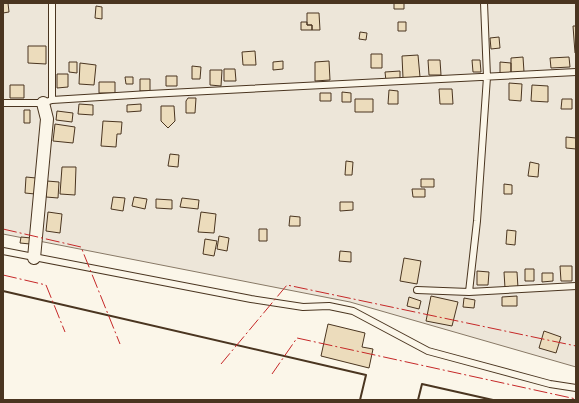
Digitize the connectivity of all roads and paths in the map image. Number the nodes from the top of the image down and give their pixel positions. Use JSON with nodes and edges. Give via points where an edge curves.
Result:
{"nodes":[{"id":1,"x":52,"y":3,"type":"edge"},
{"id":2,"x":484,"y":3,"type":"edge"},
{"id":3,"x":576,"y":72,"type":"edge"},
{"id":4,"x":487,"y":77,"type":"junction"},
{"id":5,"x":48,"y":101,"type":"junction"},
{"id":6,"x":3,"y":103,"type":"edge"},
{"id":7,"x":3,"y":251,"type":"edge"},
{"id":8,"x":34,"y":258,"type":"junction"},
{"id":9,"x":576,"y":286,"type":"edge"},
{"id":10,"x":417,"y":290,"type":"dead end"},
{"id":11,"x":469,"y":292,"type":"junction"},
{"id":12,"x":576,"y":388,"type":"edge"}],
"edges":[{"from":1,"to":5,"type":"lane"},
{"from":2,"to":4,"type":"lane"},
{"from":3,"to":4,"type":"lane"},
{"from":4,"to":5,"type":"lane"},
{"from":4,"to":11,"type":"lane","via":[[477,221]]},
{"from":5,"to":6,"type":"lane"},
{"from":5,"to":8,"type":"street"},
{"from":7,"to":8,"type":"lane"},
{"from":8,"to":12,"type":"lane","via":[[251,299],[303,307],[328,306],[353,311],[428,351],[550,384]]},
{"from":9,"to":11,"type":"lane"},
{"from":10,"to":11,"type":"lane"}]}
